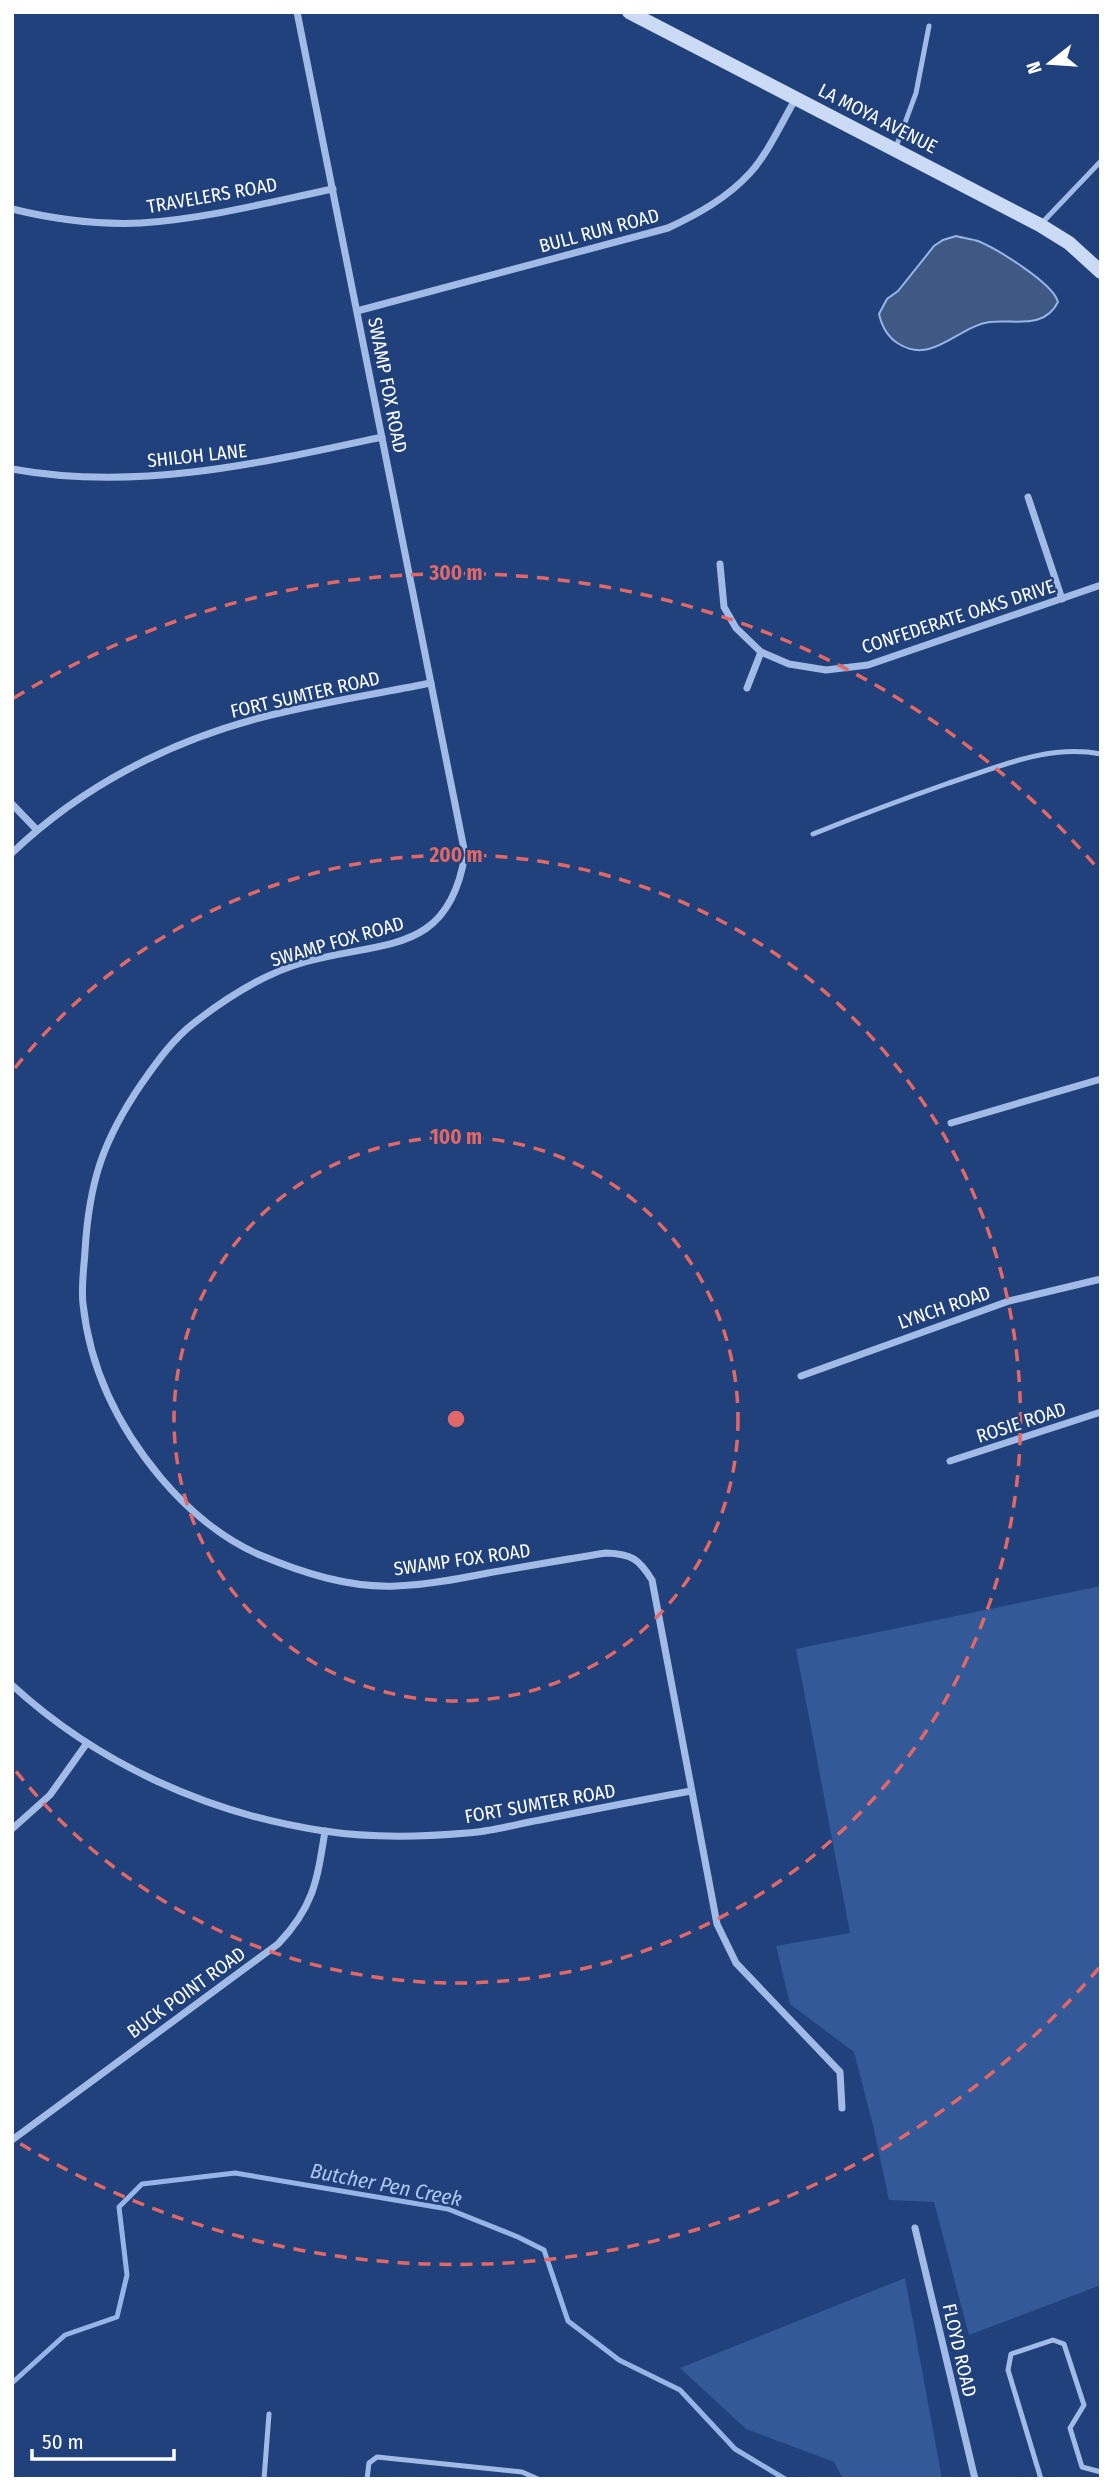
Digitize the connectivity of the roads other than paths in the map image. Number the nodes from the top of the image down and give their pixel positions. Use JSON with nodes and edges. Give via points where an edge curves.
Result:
{"nodes":[{"id":1,"x":297,"y":12,"type":"edge"},
{"id":2,"x":638,"y":14,"type":"edge"},
{"id":3,"x":929,"y":26,"type":"dead end"},
{"id":4,"x":797,"y":97,"type":"junction"},
{"id":5,"x":895,"y":150,"type":"junction"},
{"id":6,"x":1101,"y":161,"type":"edge"},
{"id":7,"x":333,"y":189,"type":"junction"},
{"id":8,"x":12,"y":209,"type":"edge"},
{"id":9,"x":1040,"y":225,"type":"junction"},
{"id":10,"x":1101,"y":272,"type":"edge"},
{"id":11,"x":357,"y":311,"type":"junction"},
{"id":12,"x":382,"y":437,"type":"junction"},
{"id":13,"x":12,"y":469,"type":"edge"},
{"id":14,"x":1028,"y":497,"type":"dead end"},
{"id":15,"x":720,"y":564,"type":"dead end"},
{"id":16,"x":1101,"y":585,"type":"edge"},
{"id":17,"x":1062,"y":599,"type":"junction"},
{"id":18,"x":761,"y":652,"type":"junction"},
{"id":19,"x":431,"y":683,"type":"junction"},
{"id":20,"x":747,"y":688,"type":"dead end"},
{"id":21,"x":1101,"y":754,"type":"edge"},
{"id":22,"x":12,"y":804,"type":"edge"},
{"id":23,"x":37,"y":830,"type":"junction"},
{"id":24,"x":813,"y":834,"type":"dead end"},
{"id":25,"x":12,"y":853,"type":"edge"},
{"id":26,"x":1101,"y":1079,"type":"edge"},
{"id":27,"x":951,"y":1123,"type":"dead end"},
{"id":28,"x":1101,"y":1279,"type":"edge"},
{"id":29,"x":801,"y":1376,"type":"dead end"},
{"id":30,"x":1101,"y":1412,"type":"edge"},
{"id":31,"x":950,"y":1461,"type":"dead end"},
{"id":32,"x":12,"y":1685,"type":"edge"},
{"id":33,"x":87,"y":1743,"type":"junction"},
{"id":34,"x":691,"y":1791,"type":"junction"},
{"id":35,"x":12,"y":1829,"type":"edge"},
{"id":36,"x":326,"y":1831,"type":"junction"},
{"id":37,"x":842,"y":2108,"type":"dead end"},
{"id":38,"x":12,"y":2140,"type":"edge"},
{"id":39,"x":915,"y":2228,"type":"dead end"},
{"id":40,"x":270,"y":2414,"type":"dead end"},
{"id":41,"x":1101,"y":2472,"type":"edge"},
{"id":42,"x":264,"y":2479,"type":"edge"},
{"id":43,"x":367,"y":2479,"type":"edge"},
{"id":44,"x":538,"y":2479,"type":"edge"},
{"id":45,"x":975,"y":2479,"type":"edge"},
{"id":46,"x":1041,"y":2479,"type":"edge"}],
"edges":[{"from":1,"to":7,"type":"street","name":"SWAMP FOX ROAD"},
{"from":2,"to":4,"type":"street","name":"LA MOYA AVENUE"},
{"from":3,"to":5,"type":"lane","via":[[916,93]]},
{"from":4,"to":5,"type":"street","name":"LA MOYA AVENUE"},
{"from":4,"to":11,"type":"street","name":"BULL RUN ROAD","via":[[751,172],[724,197],[668,228]]},
{"from":5,"to":9,"type":"street","name":"LA MOYA AVENUE"},
{"from":6,"to":9,"type":"lane"},
{"from":7,"to":8,"type":"street","name":"TRAVELERS ROAD","via":[[141,223],[90,221]]},
{"from":7,"to":11,"type":"street","name":"SWAMP FOX ROAD"},
{"from":9,"to":10,"type":"street","name":"LA MOYA AVENUE"},
{"from":11,"to":12,"type":"street","name":"SWAMP FOX ROAD"},
{"from":12,"to":13,"type":"street","name":"SHILOH LANE","via":[[252,465],[159,476],[96,477]]},
{"from":12,"to":19,"type":"street","name":"SWAMP FOX ROAD"},
{"from":14,"to":17,"type":"street"},
{"from":15,"to":18,"type":"street","name":"CONFEDERATE OAKS DRIVE","via":[[724,607],[736,628]]},
{"from":16,"to":17,"type":"street","name":"CONFEDERATE OAKS DRIVE"},
{"from":17,"to":18,"type":"street","name":"CONFEDERATE OAKS DRIVE","via":[[868,665],[826,670],[789,664]]},
{"from":18,"to":20,"type":"street"},
{"from":19,"to":23,"type":"street","name":"FORT SUMTER ROAD","via":[[264,717],[174,746],[99,786]]},
{"from":19,"to":34,"type":"street","name":"SWAMP FOX ROAD","via":[[464,854],[460,880],[448,907],[432,925],[411,938],[304,962],[265,978],[191,1025],[163,1053],[122,1113],[99,1162],[87,1210],[82,1301],[89,1341],[123,1427],[176,1496],[209,1525],[254,1552],[302,1572],[393,1587],[607,1553],[625,1554],[642,1563],[652,1580]]},
{"from":21,"to":24,"type":"lane","via":[[1070,751],[1017,760]]},
{"from":22,"to":23,"type":"street"},
{"from":23,"to":25,"type":"street","name":"FORT SUMTER ROAD"},
{"from":26,"to":27,"type":"street"},
{"from":28,"to":29,"type":"street","name":"LYNCH ROAD","via":[[1009,1301]]},
{"from":30,"to":31,"type":"street","name":"ROSIE ROAD"},
{"from":32,"to":33,"type":"street","name":"FORT SUMTER ROAD"},
{"from":33,"to":35,"type":"street","via":[[50,1795]]},
{"from":33,"to":36,"type":"street","name":"FORT SUMTER ROAD","via":[[161,1784],[215,1805]]},
{"from":34,"to":36,"type":"street","name":"FORT SUMTER ROAD","via":[[469,1833]]},
{"from":34,"to":37,"type":"street","name":"SWAMP FOX ROAD","via":[[717,1924],[736,1963],[840,2072]]},
{"from":36,"to":38,"type":"street","name":"BUCK POINT ROAD","via":[[312,1894],[296,1925],[278,1944]]},
{"from":39,"to":45,"type":"street","name":"FLOYD ROAD"},
{"from":40,"to":42,"type":"lane"},
{"from":41,"to":46,"type":"lane","via":[[1082,2467],[1070,2428],[1084,2406],[1064,2344],[1053,2340],[1011,2354],[1008,2370]]},
{"from":43,"to":44,"type":"lane","via":[[369,2463],[377,2457],[522,2472]]}]}
